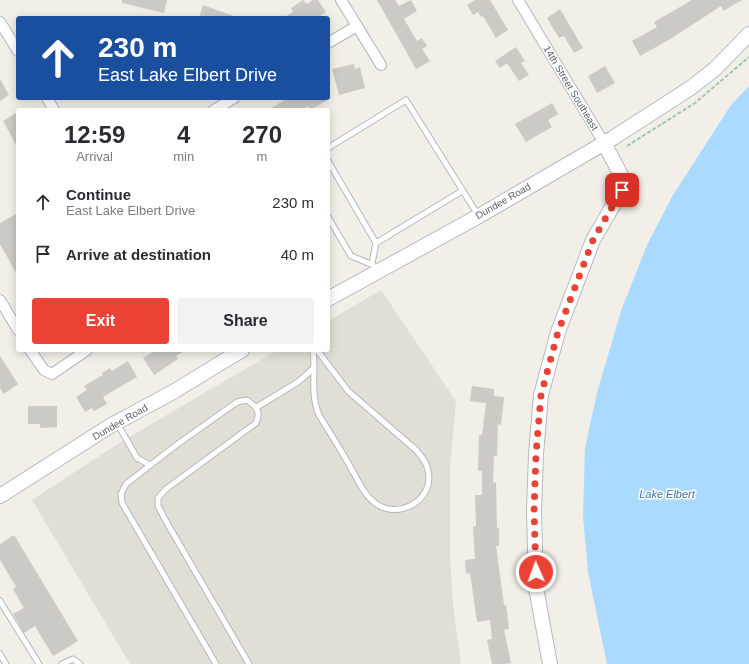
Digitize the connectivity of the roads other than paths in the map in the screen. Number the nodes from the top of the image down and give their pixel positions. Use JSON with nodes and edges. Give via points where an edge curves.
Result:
{"nodes":[{"id":1,"x":341,"y":0,"type":"edge"},
{"id":2,"x":523,"y":2,"type":"edge"},
{"id":3,"x":0,"y":22,"type":"edge"},
{"id":4,"x":357,"y":26,"type":"junction"},
{"id":5,"x":749,"y":34,"type":"edge"},
{"id":6,"x":15,"y":37,"type":"edge"},
{"id":7,"x":330,"y":42,"type":"edge"},
{"id":8,"x":381,"y":66,"type":"dead end"},
{"id":9,"x":231,"y":100,"type":"edge"},
{"id":10,"x":217,"y":108,"type":"edge"},
{"id":11,"x":604,"y":143,"type":"junction"},
{"id":12,"x":330,"y":147,"type":"edge"},
{"id":13,"x":330,"y":164,"type":"edge"},
{"id":14,"x":462,"y":191,"type":"junction"},
{"id":15,"x":479,"y":216,"type":"junction"},
{"id":16,"x":330,"y":221,"type":"edge"},
{"id":17,"x":376,"y":243,"type":"junction"},
{"id":18,"x":375,"y":267,"type":"junction"},
{"id":19,"x":330,"y":298,"type":"edge"},
{"id":20,"x":0,"y":300,"type":"edge"},
{"id":21,"x":16,"y":327,"type":"edge"},
{"id":22,"x":31,"y":352,"type":"edge"},
{"id":23,"x":84,"y":352,"type":"edge"},
{"id":24,"x":239,"y":352,"type":"edge"},
{"id":25,"x":313,"y":352,"type":"edge"},
{"id":26,"x":320,"y":352,"type":"edge"},
{"id":27,"x":314,"y":368,"type":"junction"},
{"id":28,"x":257,"y":407,"type":"junction"},
{"id":29,"x":117,"y":422,"type":"junction"},
{"id":30,"x":150,"y":465,"type":"junction"},
{"id":31,"x":0,"y":496,"type":"edge"},
{"id":32,"x":0,"y":600,"type":"edge"},
{"id":33,"x":0,"y":654,"type":"edge"},
{"id":34,"x":6,"y":664,"type":"edge"},
{"id":35,"x":39,"y":664,"type":"edge"},
{"id":36,"x":62,"y":664,"type":"edge"},
{"id":37,"x":80,"y":664,"type":"edge"},
{"id":38,"x":216,"y":664,"type":"edge"},
{"id":39,"x":249,"y":664,"type":"edge"},
{"id":40,"x":550,"y":664,"type":"edge"}],
"edges":[{"from":1,"to":4,"type":"street"},
{"from":2,"to":11,"type":"street","name":"14th Street Southeast"},
{"from":3,"to":6,"type":"street"},
{"from":4,"to":7,"type":"street"},
{"from":4,"to":8,"type":"street"},
{"from":5,"to":11,"type":"main road","name":"Dundee Road","via":[[716,68],[692,87]]},
{"from":9,"to":10,"type":"street"},
{"from":11,"to":15,"type":"main road","name":"Dundee Road"},
{"from":11,"to":40,"type":"main road","name":"14th Street Southeast","via":[[622,177],[622,190],[593,240],[558,332],[541,395],[534,511],[536,588]]},
{"from":12,"to":14,"type":"lane","via":[[406,100]]},
{"from":13,"to":17,"type":"lane"},
{"from":14,"to":15,"type":"lane"},
{"from":14,"to":17,"type":"lane"},
{"from":15,"to":18,"type":"main road","name":"Dundee Road"},
{"from":16,"to":18,"type":"lane","via":[[351,256]]},
{"from":17,"to":18,"type":"lane"},
{"from":18,"to":19,"type":"main road","name":"Dundee Road"},
{"from":20,"to":21,"type":"street"},
{"from":22,"to":23,"type":"street","via":[[44,370],[52,374]]},
{"from":24,"to":29,"type":"main road","name":"Dundee Road"},
{"from":25,"to":27,"type":"lane"},
{"from":26,"to":27,"type":"lane","via":[[348,390],[425,461],[429,472],[427,486],[419,500],[406,510],[390,510],[376,504],[364,491],[315,405]]},
{"from":27,"to":28,"type":"lane","via":[[298,382]]},
{"from":28,"to":30,"type":"lane","via":[[247,400],[237,402]]},
{"from":28,"to":39,"type":"lane","via":[[259,416],[256,423],[166,489],[158,498],[158,506],[167,523]]},
{"from":29,"to":30,"type":"lane","via":[[137,458]]},
{"from":29,"to":31,"type":"main road","name":"Dundee Road"},
{"from":30,"to":38,"type":"lane","via":[[126,484],[121,494],[122,504]]},
{"from":32,"to":35,"type":"lane"},
{"from":33,"to":34,"type":"lane"},
{"from":36,"to":37,"type":"lane","via":[[73,659]]}]}
